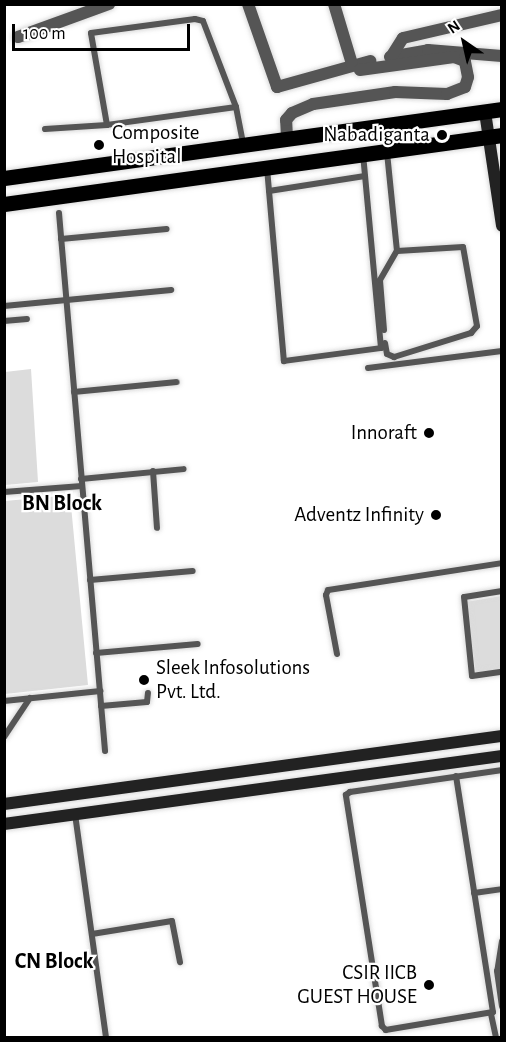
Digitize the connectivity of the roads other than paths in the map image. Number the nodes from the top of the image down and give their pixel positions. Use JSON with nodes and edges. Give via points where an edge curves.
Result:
{"nodes":[{"id":1,"x":109,"y":4,"type":"edge"},
{"id":2,"x":248,"y":4,"type":"edge"},
{"id":3,"x":334,"y":4,"type":"edge"},
{"id":4,"x":501,"y":15,"type":"edge"},
{"id":5,"x":18,"y":37,"type":"dead end"},
{"id":6,"x":501,"y":56,"type":"edge"},
{"id":7,"x":392,"y":57,"type":"junction"},
{"id":8,"x":356,"y":67,"type":"junction"},
{"id":9,"x":236,"y":107,"type":"junction"},
{"id":10,"x":501,"y":109,"type":"edge"},
{"id":11,"x":485,"y":112,"type":"junction"},
{"id":12,"x":107,"y":125,"type":"junction"},
{"id":13,"x":45,"y":129,"type":"dead end"},
{"id":14,"x":495,"y":136,"type":"edge"},
{"id":15,"x":287,"y":137,"type":"junction"},
{"id":16,"x":243,"y":144,"type":"junction"},
{"id":17,"x":387,"y":152,"type":"junction"},
{"id":18,"x":363,"y":155,"type":"junction"},
{"id":19,"x":267,"y":168,"type":"junction"},
{"id":20,"x":365,"y":177,"type":"junction"},
{"id":21,"x":4,"y":178,"type":"edge"},
{"id":22,"x":269,"y":191,"type":"junction"},
{"id":23,"x":4,"y":204,"type":"edge"},
{"id":24,"x":59,"y":213,"type":"dead end"},
{"id":25,"x":501,"y":226,"type":"edge"},
{"id":26,"x":167,"y":229,"type":"dead end"},
{"id":27,"x":61,"y":239,"type":"junction"},
{"id":28,"x":397,"y":251,"type":"junction"},
{"id":29,"x":171,"y":290,"type":"dead end"},
{"id":30,"x":65,"y":300,"type":"junction"},
{"id":31,"x":4,"y":306,"type":"edge"},
{"id":32,"x":27,"y":319,"type":"dead end"},
{"id":33,"x":4,"y":321,"type":"edge"},
{"id":34,"x":501,"y":351,"type":"edge"},
{"id":35,"x":368,"y":368,"type":"dead end"},
{"id":36,"x":177,"y":382,"type":"dead end"},
{"id":37,"x":74,"y":393,"type":"junction"},
{"id":38,"x":184,"y":469,"type":"dead end"},
{"id":39,"x":153,"y":471,"type":"junction"},
{"id":40,"x":81,"y":482,"type":"junction"},
{"id":41,"x":4,"y":492,"type":"edge"},
{"id":42,"x":158,"y":528,"type":"dead end"},
{"id":43,"x":501,"y":563,"type":"edge"},
{"id":44,"x":193,"y":571,"type":"dead end"},
{"id":45,"x":90,"y":580,"type":"junction"},
{"id":46,"x":501,"y":591,"type":"edge"},
{"id":47,"x":198,"y":644,"type":"dead end"},
{"id":48,"x":96,"y":653,"type":"junction"},
{"id":49,"x":337,"y":654,"type":"dead end"},
{"id":50,"x":501,"y":672,"type":"edge"},
{"id":51,"x":100,"y":691,"type":"junction"},
{"id":52,"x":148,"y":693,"type":"dead end"},
{"id":53,"x":30,"y":698,"type":"junction"},
{"id":54,"x":4,"y":701,"type":"edge"},
{"id":55,"x":101,"y":706,"type":"junction"},
{"id":56,"x":501,"y":736,"type":"edge"},
{"id":57,"x":4,"y":737,"type":"edge"},
{"id":58,"x":105,"y":751,"type":"dead end"},
{"id":59,"x":501,"y":756,"type":"edge"},
{"id":60,"x":501,"y":770,"type":"edge"},
{"id":61,"x":456,"y":776,"type":"junction"},
{"id":62,"x":52,"y":797,"type":"junction"},
{"id":63,"x":4,"y":804,"type":"edge"},
{"id":64,"x":75,"y":814,"type":"junction"},
{"id":65,"x":55,"y":817,"type":"junction"},
{"id":66,"x":4,"y":824,"type":"edge"},
{"id":67,"x":501,"y":889,"type":"edge"},
{"id":68,"x":474,"y":893,"type":"junction"},
{"id":69,"x":92,"y":934,"type":"junction"},
{"id":70,"x":501,"y":941,"type":"edge"},
{"id":71,"x":180,"y":962,"type":"dead end"},
{"id":72,"x":501,"y":1008,"type":"edge"},
{"id":73,"x":491,"y":1014,"type":"junction"},
{"id":74,"x":106,"y":1038,"type":"edge"},
{"id":75,"x":496,"y":1038,"type":"edge"}],
"edges":[{"from":1,"to":5,"type":"street"},
{"from":2,"to":8,"type":"street","via":[[277,87]]},
{"from":3,"to":8,"type":"street"},
{"from":4,"to":7,"type":"street","via":[[403,38]]},
{"from":6,"to":7,"type":"street","via":[[428,50]]},
{"from":7,"to":8,"type":"street"},
{"from":8,"to":15,"type":"street","via":[[454,57],[465,61],[468,77],[465,87],[447,94],[395,92],[300,108],[286,120]]},
{"from":9,"to":12,"type":"lane"},
{"from":9,"to":12,"type":"lane","via":[[199,19],[94,29],[89,37]]},
{"from":9,"to":16,"type":"lane"},
{"from":10,"to":11,"type":"main road"},
{"from":11,"to":14,"type":"street"},
{"from":11,"to":15,"type":"main road"},
{"from":12,"to":13,"type":"lane"},
{"from":14,"to":17,"type":"main road"},
{"from":14,"to":25,"type":"street"},
{"from":15,"to":16,"type":"main road"},
{"from":16,"to":21,"type":"main road"},
{"from":17,"to":18,"type":"main road"},
{"from":17,"to":28,"type":"lane"},
{"from":18,"to":19,"type":"main road"},
{"from":18,"to":20,"type":"lane"},
{"from":19,"to":22,"type":"lane"},
{"from":19,"to":23,"type":"main road"},
{"from":20,"to":22,"type":"lane"},
{"from":20,"to":22,"type":"lane","via":[[381,348],[284,360]]},
{"from":24,"to":27,"type":"lane"},
{"from":26,"to":27,"type":"lane"},
{"from":27,"to":30,"type":"lane"},
{"from":28,"to":28,"type":"lane","via":[[464,247],[477,326],[471,333],[394,357],[387,354],[380,280]]},
{"from":29,"to":30,"type":"lane"},
{"from":30,"to":31,"type":"lane"},
{"from":30,"to":37,"type":"lane"},
{"from":32,"to":33,"type":"lane"},
{"from":34,"to":35,"type":"lane"},
{"from":36,"to":37,"type":"lane"},
{"from":37,"to":40,"type":"lane"},
{"from":38,"to":39,"type":"lane"},
{"from":39,"to":40,"type":"lane"},
{"from":39,"to":42,"type":"lane"},
{"from":40,"to":41,"type":"lane"},
{"from":40,"to":45,"type":"lane"},
{"from":43,"to":49,"type":"lane","via":[[328,590]]},
{"from":44,"to":45,"type":"lane"},
{"from":45,"to":48,"type":"lane"},
{"from":46,"to":50,"type":"lane","via":[[464,596],[472,676]]},
{"from":47,"to":48,"type":"lane"},
{"from":48,"to":51,"type":"lane"},
{"from":51,"to":53,"type":"lane"},
{"from":51,"to":55,"type":"lane"},
{"from":52,"to":55,"type":"lane","via":[[147,702]]},
{"from":53,"to":54,"type":"lane"},
{"from":53,"to":57,"type":"lane"},
{"from":55,"to":58,"type":"lane"},
{"from":56,"to":62,"type":"street"},
{"from":59,"to":64,"type":"street"},
{"from":60,"to":61,"type":"lane"},
{"from":61,"to":68,"type":"lane"},
{"from":61,"to":73,"type":"lane","via":[[346,795],[384,1028]]},
{"from":62,"to":63,"type":"street"},
{"from":62,"to":65,"type":"street"},
{"from":64,"to":65,"type":"street"},
{"from":64,"to":69,"type":"lane"},
{"from":65,"to":66,"type":"street"},
{"from":67,"to":68,"type":"lane"},
{"from":68,"to":73,"type":"lane"},
{"from":69,"to":71,"type":"lane","via":[[172,921]]},
{"from":69,"to":74,"type":"lane"},
{"from":70,"to":72,"type":"lane","via":[[497,971]]},
{"from":73,"to":75,"type":"lane"}]}
